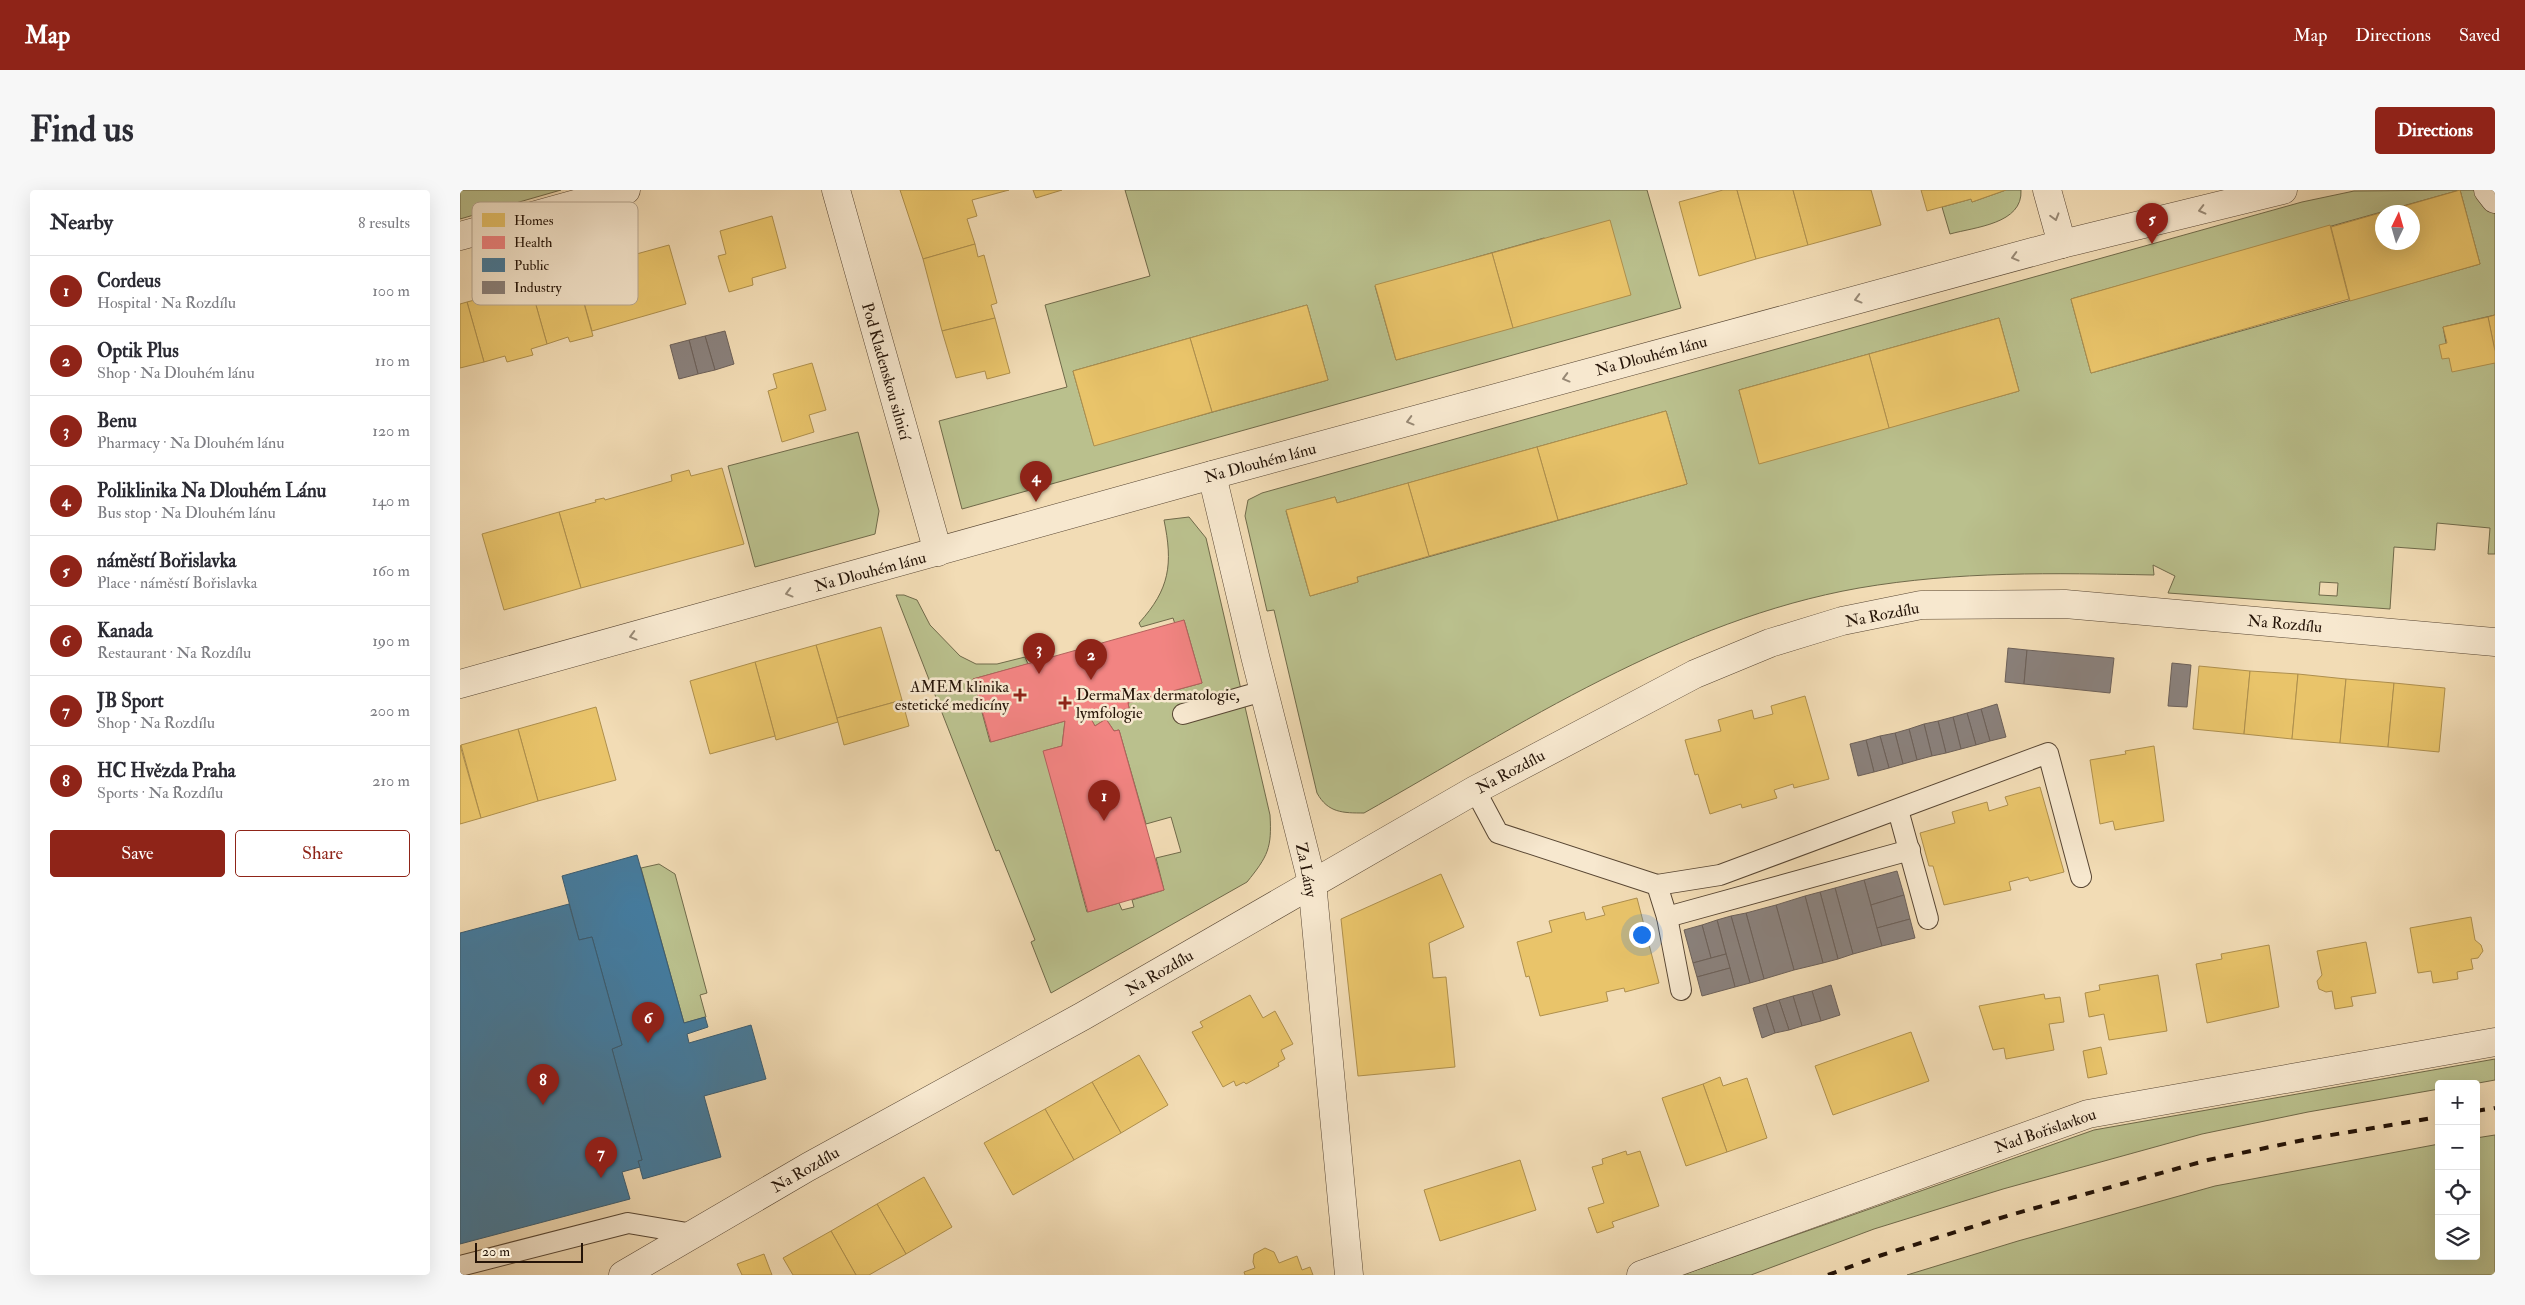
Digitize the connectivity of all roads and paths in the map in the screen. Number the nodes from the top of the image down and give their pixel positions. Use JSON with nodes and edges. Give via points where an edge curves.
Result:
{"nodes":[{"id":1,"x":626,"y":190,"type":"edge"},
{"id":2,"x":836,"y":190,"type":"edge"},
{"id":3,"x":2047,"y":190,"type":"edge"},
{"id":4,"x":2283,"y":190,"type":"edge"},
{"id":5,"x":2488,"y":190,"type":"edge"},
{"id":6,"x":2495,"y":199,"type":"edge"},
{"id":7,"x":583,"y":202,"type":"edge"},
{"id":8,"x":2062,"y":244,"type":"junction"},
{"id":9,"x":1212,"y":474,"type":"junction"},
{"id":10,"x":938,"y":552,"type":"junction"},
{"id":11,"x":2494,"y":646,"type":"edge"},
{"id":12,"x":460,"y":684,"type":"edge"},
{"id":13,"x":1263,"y":691,"type":"junction"},
{"id":14,"x":1183,"y":714,"type":"dead end"},
{"id":15,"x":1475,"y":790,"type":"junction"},
{"id":16,"x":1898,"y":810,"type":"junction"},
{"id":17,"x":1910,"y":850,"type":"junction"},
{"id":18,"x":2081,"y":877,"type":"dead end"},
{"id":19,"x":1312,"y":882,"type":"junction"},
{"id":20,"x":1657,"y":885,"type":"junction"},
{"id":21,"x":1667,"y":917,"type":"junction"},
{"id":22,"x":1928,"y":918,"type":"dead end"},
{"id":23,"x":1681,"y":990,"type":"dead end"},
{"id":24,"x":2495,"y":1042,"type":"edge"},
{"id":25,"x":693,"y":1234,"type":"junction"},
{"id":26,"x":460,"y":1266,"type":"edge"},
{"id":27,"x":623,"y":1275,"type":"edge"},
{"id":28,"x":1349,"y":1275,"type":"edge"},
{"id":29,"x":1641,"y":1275,"type":"edge"}],
"edges":[{"from":1,"to":7,"type":"street"},
{"from":2,"to":10,"type":"street","name":"Pod Kladenskou silnicí"},
{"from":3,"to":8,"type":"street","one_way":true},
{"from":4,"to":8,"type":"street","name":"Na Dlouhém lánu","one_way":true},
{"from":5,"to":6,"type":"street"},
{"from":8,"to":9,"type":"street","name":"Na Dlouhém lánu","one_way":true},
{"from":9,"to":10,"type":"street","name":"Na Dlouhém lánu"},
{"from":9,"to":13,"type":"street","name":"Za Lány"},
{"from":10,"to":12,"type":"street","name":"Na Dlouhém lánu","one_way":true},
{"from":11,"to":15,"type":"street","name":"Na Rozdílu","via":[[2065,604],[1921,606],[1842,621],[1770,643],[1712,667]]},
{"from":13,"to":14,"type":"lane"},
{"from":13,"to":19,"type":"street","name":"Za Lány"},
{"from":15,"to":19,"type":"street","name":"Na Rozdílu"},
{"from":15,"to":20,"type":"lane","via":[[1498,833]]},
{"from":16,"to":17,"type":"lane"},
{"from":16,"to":18,"type":"lane","via":[[2048,753]]},
{"from":16,"to":20,"type":"lane","via":[[1720,875]]},
{"from":17,"to":21,"type":"lane"},
{"from":17,"to":22,"type":"lane"},
{"from":19,"to":25,"type":"street","name":"Na Rozdílu","via":[[1083,1016],[808,1166]]},
{"from":19,"to":28,"type":"street","name":"Za Lány"},
{"from":20,"to":21,"type":"lane"},
{"from":21,"to":23,"type":"lane"},
{"from":24,"to":29,"type":"street","name":"Nad Bořislavkou","via":[[2088,1114]]},
{"from":25,"to":26,"type":"lane","via":[[628,1223]]},
{"from":25,"to":27,"type":"street","name":"Na Rozdílu"}]}
